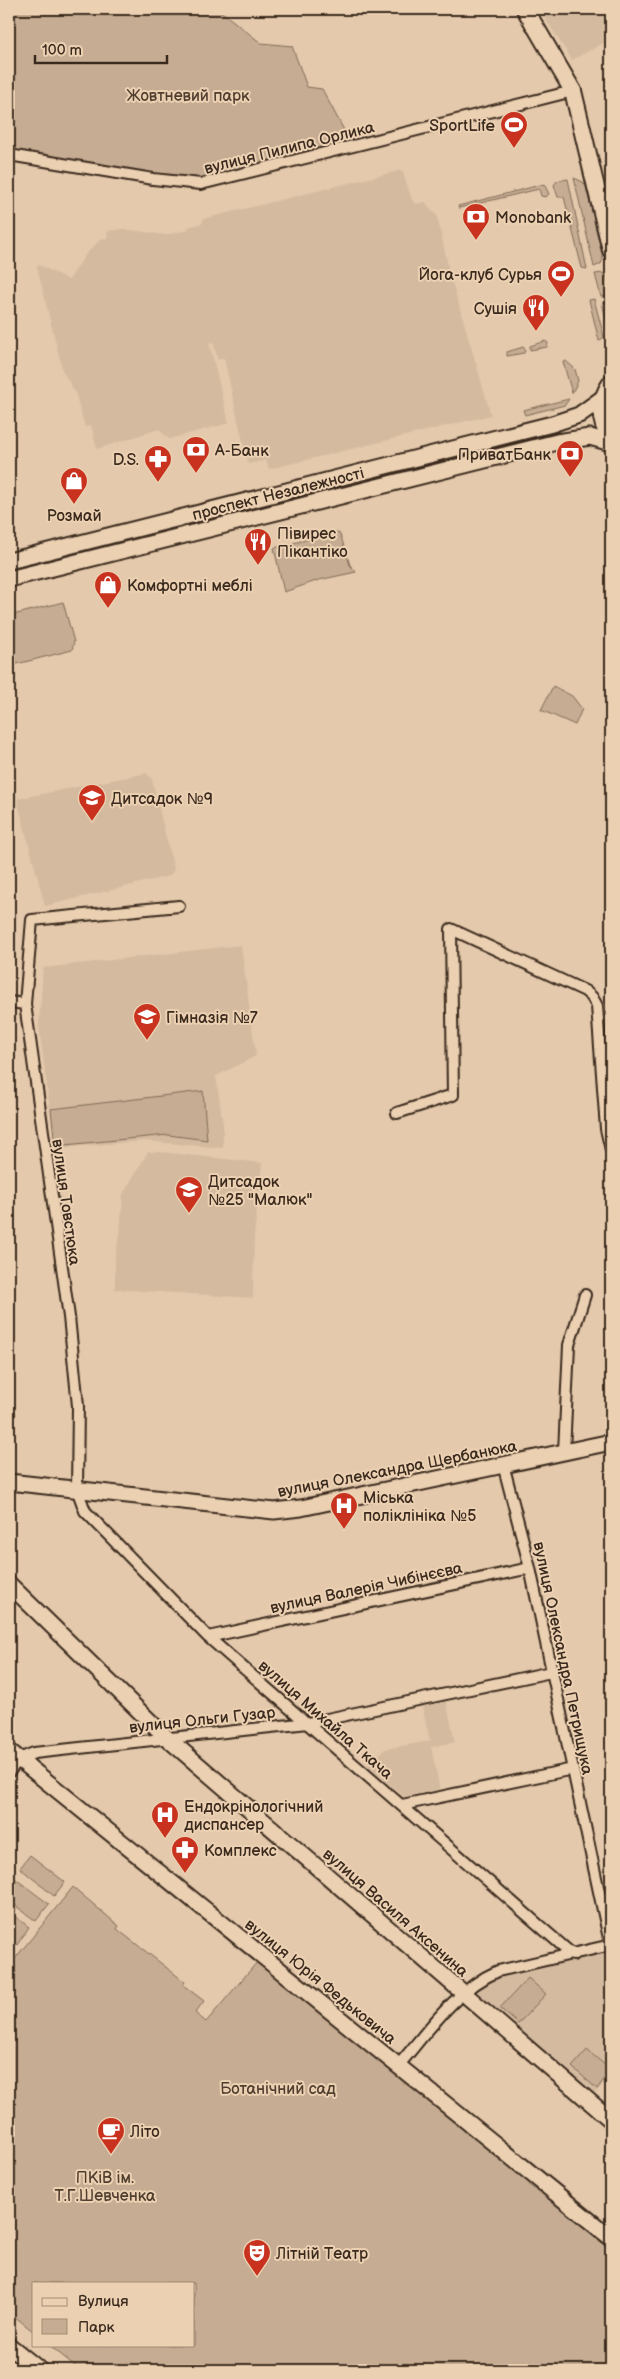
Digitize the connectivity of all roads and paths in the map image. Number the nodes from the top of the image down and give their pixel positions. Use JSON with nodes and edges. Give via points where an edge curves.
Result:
{"nodes":[{"id":1,"x":525,"y":9,"type":"edge"},
{"id":2,"x":573,"y":91,"type":"junction"},
{"id":3,"x":9,"y":155,"type":"edge"},
{"id":4,"x":611,"y":250,"type":"edge"},
{"id":5,"x":607,"y":390,"type":"edge"},
{"id":6,"x":611,"y":439,"type":"edge"},
{"id":7,"x":611,"y":443,"type":"edge"},
{"id":8,"x":9,"y":561,"type":"edge"},
{"id":9,"x":9,"y":579,"type":"edge"},
{"id":10,"x":179,"y":906,"type":"dead end"},
{"id":11,"x":9,"y":1002,"type":"edge"},
{"id":12,"x":25,"y":1004,"type":"junction"},
{"id":13,"x":398,"y":1113,"type":"dead end"},
{"id":14,"x":611,"y":1150,"type":"edge"},
{"id":15,"x":585,"y":1295,"type":"dead end"},
{"id":16,"x":610,"y":1446,"type":"edge"},
{"id":17,"x":564,"y":1452,"type":"junction"},
{"id":18,"x":503,"y":1464,"type":"junction"},
{"id":19,"x":9,"y":1482,"type":"edge"},
{"id":20,"x":77,"y":1489,"type":"junction"},
{"id":21,"x":530,"y":1568,"type":"junction"},
{"id":22,"x":9,"y":1584,"type":"edge"},
{"id":23,"x":208,"y":1637,"type":"junction"},
{"id":24,"x":552,"y":1672,"type":"junction"},
{"id":25,"x":308,"y":1723,"type":"junction"},
{"id":26,"x":167,"y":1738,"type":"junction"},
{"id":27,"x":14,"y":1755,"type":"edge"},
{"id":28,"x":573,"y":1769,"type":"junction"},
{"id":29,"x":9,"y":1772,"type":"edge"},
{"id":30,"x":402,"y":1805,"type":"junction"},
{"id":31,"x":611,"y":1946,"type":"edge"},
{"id":32,"x":572,"y":1955,"type":"junction"},
{"id":33,"x":462,"y":1992,"type":"junction"},
{"id":34,"x":398,"y":2066,"type":"junction"},
{"id":35,"x":611,"y":2120,"type":"edge"},
{"id":36,"x":611,"y":2238,"type":"edge"},
{"id":37,"x":9,"y":2346,"type":"edge"},
{"id":38,"x":39,"y":2370,"type":"edge"}],
"edges":[{"from":1,"to":2,"type":"main road"},
{"from":2,"to":3,"type":"street","name":"вулиця Пилипа Орлика","via":[[201,184]]},
{"from":2,"to":4,"type":"main road"},
{"from":5,"to":6,"type":"main road","via":[[602,418]]},
{"from":5,"to":8,"type":"street","name":"проспект Незалежності","via":[[579,415],[552,424]]},
{"from":7,"to":9,"type":"street","name":"проспект Незалежності","via":[[590,437],[556,442]]},
{"from":10,"to":12,"type":"street","name":"вулиця Товстюка","via":[[32,920]]},
{"from":11,"to":12,"type":"street"},
{"from":12,"to":20,"type":"street","name":"вулиця Товстюка","via":[[70,1324],[78,1406]]},
{"from":13,"to":14,"type":"street","via":[[453,1095],[451,929],[592,997],[597,1006],[606,1130]]},
{"from":15,"to":17,"type":"street","via":[[569,1345]]},
{"from":16,"to":17,"type":"street","name":"вулиця Олександра Щербанюка"},
{"from":17,"to":18,"type":"street","name":"вулиця Олександра Щербанюка"},
{"from":18,"to":20,"type":"street","name":"вулиця Олександра Щербанюка","via":[[274,1511]]},
{"from":18,"to":21,"type":"street","name":"вулиця Олександра Петрищука"},
{"from":19,"to":20,"type":"street","name":"вулиця Олександра Щербанюка"},
{"from":20,"to":23,"type":"street","name":"вулиця Михайла Ткача","via":[[85,1511]]},
{"from":21,"to":23,"type":"street","name":"вулиця Валерія Чибінєєва"},
{"from":21,"to":24,"type":"street","name":"вулиця Олександра Петрищука"},
{"from":22,"to":26,"type":"street","name":"вулиця Василя Аксенина"},
{"from":23,"to":25,"type":"street","name":"вулиця Михайла Ткача"},
{"from":24,"to":25,"type":"street","name":"вулиця Ольги Гузар"},
{"from":24,"to":28,"type":"street","name":"вулиця Олександра Петрищука"},
{"from":25,"to":26,"type":"street","name":"вулиця Ольги Гузар"},
{"from":25,"to":30,"type":"street","name":"вулиця Михайла Ткача"},
{"from":26,"to":27,"type":"street","name":"вулиця Ольги Гузар"},
{"from":26,"to":33,"type":"street","name":"вулиця Василя Аксенина"},
{"from":27,"to":29,"type":"street"},
{"from":27,"to":34,"type":"street","name":"вулиця Юрія Федьковича"},
{"from":28,"to":30,"type":"street"},
{"from":28,"to":31,"type":"street","name":"вулиця Олександра Петрищука"},
{"from":30,"to":32,"type":"street","name":"вулиця Михайла Ткача"},
{"from":31,"to":32,"type":"street"},
{"from":32,"to":33,"type":"street","via":[[498,1971]]},
{"from":33,"to":34,"type":"street"},
{"from":33,"to":35,"type":"street","name":"вулиця Василя Аксенина"},
{"from":34,"to":36,"type":"street","name":"вулиця Юрія Федьковича"},
{"from":37,"to":38,"type":"main road"}]}
